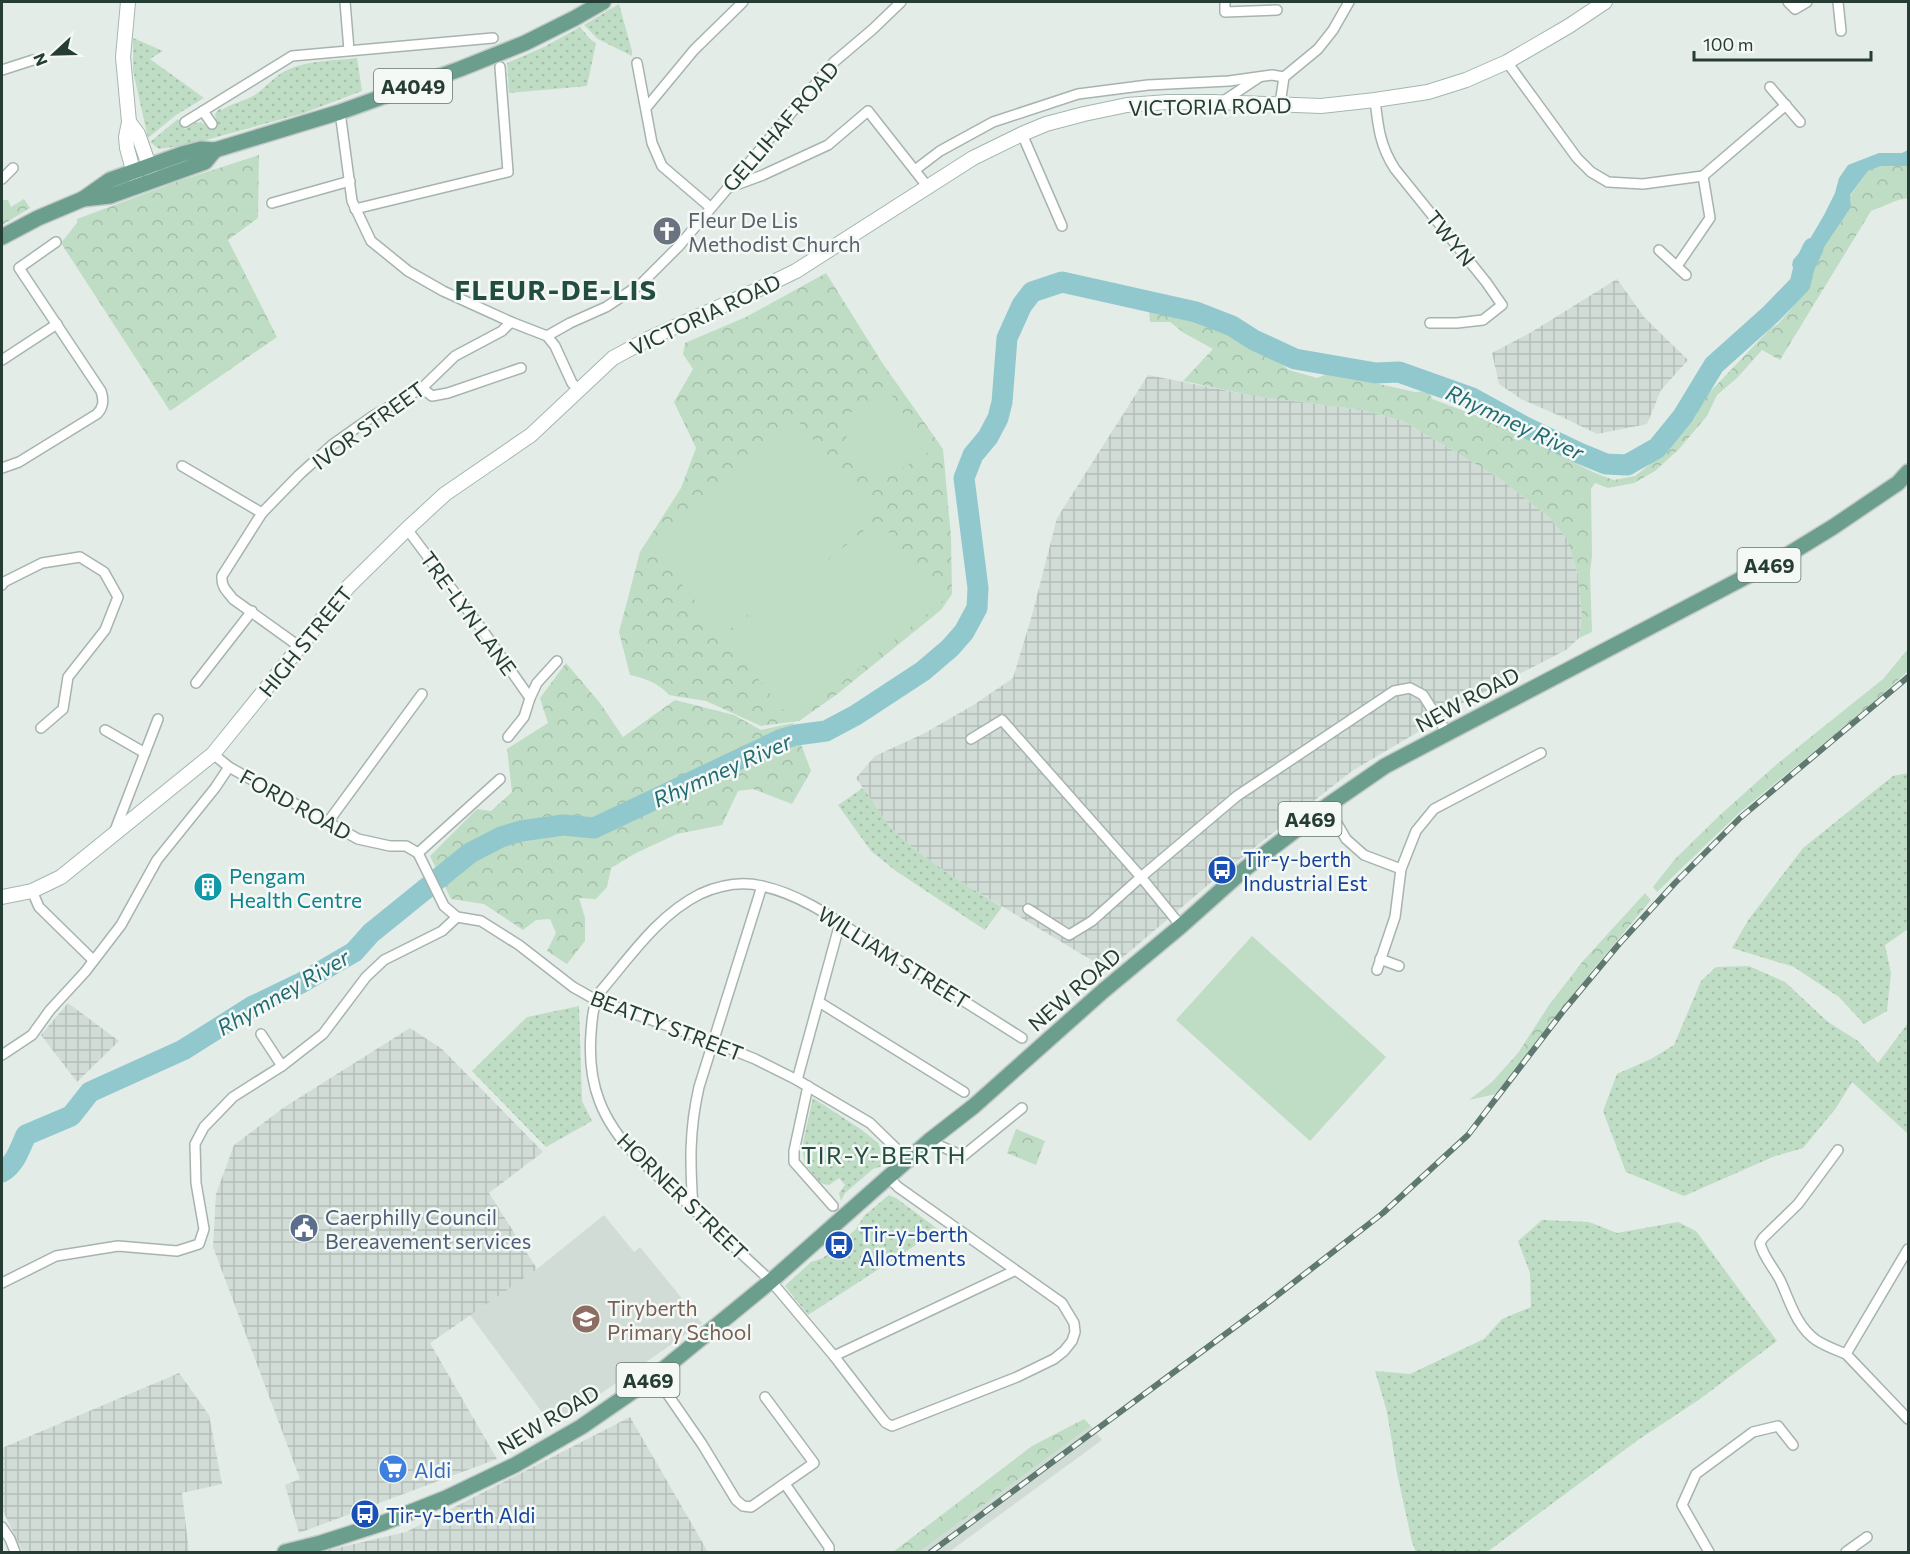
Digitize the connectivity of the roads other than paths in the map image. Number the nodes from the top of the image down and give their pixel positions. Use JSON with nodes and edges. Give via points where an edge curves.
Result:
{"nodes":[{"id":1,"x":128,"y":2,"type":"edge"},
{"id":2,"x":345,"y":2,"type":"edge"},
{"id":3,"x":603,"y":2,"type":"edge"},
{"id":4,"x":743,"y":2,"type":"edge"},
{"id":5,"x":901,"y":2,"type":"edge"},
{"id":6,"x":1225,"y":2,"type":"edge"},
{"id":7,"x":1349,"y":2,"type":"edge"},
{"id":8,"x":1605,"y":2,"type":"edge"},
{"id":9,"x":1788,"y":2,"type":"edge"},
{"id":10,"x":1807,"y":2,"type":"edge"},
{"id":11,"x":1838,"y":2,"type":"edge"},
{"id":12,"x":1277,"y":10,"type":"dead end"},
{"id":13,"x":1841,"y":31,"type":"dead end"},
{"id":14,"x":493,"y":38,"type":"dead end"},
{"id":15,"x":349,"y":50,"type":"junction"},
{"id":16,"x":33,"y":60,"type":"dead end"},
{"id":17,"x":1507,"y":62,"type":"junction"},
{"id":18,"x":637,"y":63,"type":"dead end"},
{"id":19,"x":500,"y":67,"type":"dead end"},
{"id":20,"x":2,"y":70,"type":"edge"},
{"id":21,"x":1260,"y":77,"type":"junction"},
{"id":22,"x":1284,"y":77,"type":"junction"},
{"id":23,"x":1770,"y":87,"type":"dead end"},
{"id":24,"x":1375,"y":100,"type":"junction"},
{"id":25,"x":1221,"y":102,"type":"junction"},
{"id":26,"x":1280,"y":104,"type":"junction"},
{"id":27,"x":1786,"y":105,"type":"junction"},
{"id":28,"x":646,"y":108,"type":"junction"},
{"id":29,"x":203,"y":111,"type":"junction"},
{"id":30,"x":340,"y":112,"type":"junction"},
{"id":31,"x":129,"y":122,"type":"junction"},
{"id":32,"x":185,"y":122,"type":"dead end"},
{"id":33,"x":1800,"y":122,"type":"dead end"},
{"id":34,"x":212,"y":124,"type":"dead end"},
{"id":35,"x":1022,"y":134,"type":"junction"},
{"id":36,"x":13,"y":168,"type":"dead end"},
{"id":37,"x":915,"y":170,"type":"junction"},
{"id":38,"x":151,"y":173,"type":"junction"},
{"id":39,"x":1703,"y":176,"type":"junction"},
{"id":40,"x":2,"y":179,"type":"edge"},
{"id":41,"x":135,"y":179,"type":"junction"},
{"id":42,"x":350,"y":181,"type":"junction"},
{"id":43,"x":927,"y":186,"type":"junction"},
{"id":44,"x":728,"y":188,"type":"junction"},
{"id":45,"x":272,"y":203,"type":"dead end"},
{"id":46,"x":710,"y":207,"type":"junction"},
{"id":47,"x":355,"y":209,"type":"junction"},
{"id":48,"x":1062,"y":226,"type":"dead end"},
{"id":49,"x":2,"y":237,"type":"edge"},
{"id":50,"x":56,"y":242,"type":"dead end"},
{"id":51,"x":1659,"y":250,"type":"dead end"},
{"id":52,"x":1677,"y":266,"type":"junction"},
{"id":53,"x":1686,"y":274,"type":"dead end"},
{"id":54,"x":511,"y":322,"type":"junction"},
{"id":55,"x":1430,"y":323,"type":"dead end"},
{"id":56,"x":57,"y":324,"type":"junction"},
{"id":57,"x":547,"y":336,"type":"junction"},
{"id":58,"x":2,"y":360,"type":"edge"},
{"id":59,"x":521,"y":368,"type":"dead end"},
{"id":60,"x":422,"y":388,"type":"junction"},
{"id":61,"x":580,"y":391,"type":"junction"},
{"id":62,"x":182,"y":466,"type":"dead end"},
{"id":63,"x":2,"y":468,"type":"edge"},
{"id":64,"x":1908,"y":472,"type":"edge"},
{"id":65,"x":262,"y":513,"type":"junction"},
{"id":66,"x":407,"y":529,"type":"junction"},
{"id":67,"x":2,"y":585,"type":"edge"},
{"id":68,"x":252,"y":611,"type":"junction"},
{"id":69,"x":300,"y":647,"type":"junction"},
{"id":70,"x":557,"y":661,"type":"dead end"},
{"id":71,"x":196,"y":683,"type":"dead end"},
{"id":72,"x":422,"y":694,"type":"dead end"},
{"id":73,"x":530,"y":698,"type":"junction"},
{"id":74,"x":158,"y":719,"type":"dead end"},
{"id":75,"x":41,"y":728,"type":"dead end"},
{"id":76,"x":105,"y":730,"type":"dead end"},
{"id":77,"x":1447,"y":733,"type":"junction"},
{"id":78,"x":508,"y":737,"type":"dead end"},
{"id":79,"x":971,"y":739,"type":"dead end"},
{"id":80,"x":145,"y":753,"type":"junction"},
{"id":81,"x":1541,"y":753,"type":"dead end"},
{"id":82,"x":213,"y":754,"type":"junction"},
{"id":83,"x":228,"y":767,"type":"junction"},
{"id":84,"x":500,"y":779,"type":"dead end"},
{"id":85,"x":1327,"y":806,"type":"junction"},
{"id":86,"x":328,"y":822,"type":"junction"},
{"id":87,"x":113,"y":836,"type":"junction"},
{"id":88,"x":420,"y":857,"type":"junction"},
{"id":89,"x":1401,"y":869,"type":"junction"},
{"id":90,"x":1141,"y":877,"type":"junction"},
{"id":91,"x":762,"y":886,"type":"junction"},
{"id":92,"x":32,"y":891,"type":"junction"},
{"id":93,"x":2,"y":897,"type":"edge"},
{"id":94,"x":1028,"y":909,"type":"dead end"},
{"id":95,"x":457,"y":917,"type":"junction"},
{"id":96,"x":840,"y":923,"type":"junction"},
{"id":97,"x":1181,"y":926,"type":"junction"},
{"id":98,"x":1380,"y":959,"type":"junction"},
{"id":99,"x":93,"y":960,"type":"junction"},
{"id":100,"x":1399,"y":966,"type":"dead end"},
{"id":101,"x":1377,"y":970,"type":"dead end"},
{"id":102,"x":596,"y":1000,"type":"junction"},
{"id":103,"x":819,"y":1002,"type":"junction"},
{"id":104,"x":261,"y":1034,"type":"dead end"},
{"id":105,"x":1022,"y":1038,"type":"dead end"},
{"id":106,"x":713,"y":1042,"type":"junction"},
{"id":107,"x":2,"y":1055,"type":"edge"},
{"id":108,"x":282,"y":1066,"type":"junction"},
{"id":109,"x":797,"y":1080,"type":"junction"},
{"id":110,"x":808,"y":1086,"type":"junction"},
{"id":111,"x":964,"y":1092,"type":"dead end"},
{"id":112,"x":1022,"y":1108,"type":"dead end"},
{"id":113,"x":929,"y":1141,"type":"junction"},
{"id":114,"x":1838,"y":1150,"type":"dead end"},
{"id":115,"x":908,"y":1160,"type":"junction"},
{"id":116,"x":888,"y":1177,"type":"junction"},
{"id":117,"x":833,"y":1206,"type":"dead end"},
{"id":118,"x":693,"y":1208,"type":"junction"},
{"id":119,"x":1908,"y":1249,"type":"edge"},
{"id":120,"x":1014,"y":1271,"type":"junction"},
{"id":121,"x":771,"y":1281,"type":"junction"},
{"id":122,"x":2,"y":1283,"type":"edge"},
{"id":123,"x":1846,"y":1354,"type":"junction"},
{"id":124,"x":834,"y":1356,"type":"junction"},
{"id":125,"x":655,"y":1376,"type":"junction"},
{"id":126,"x":765,"y":1397,"type":"dead end"},
{"id":127,"x":1908,"y":1419,"type":"edge"},
{"id":128,"x":1792,"y":1445,"type":"dead end"},
{"id":129,"x":785,"y":1484,"type":"junction"},
{"id":130,"x":2,"y":1527,"type":"edge"},
{"id":131,"x":1867,"y":1537,"type":"dead end"},
{"id":132,"x":15,"y":1552,"type":"edge"},
{"id":133,"x":285,"y":1552,"type":"edge"},
{"id":134,"x":829,"y":1552,"type":"edge"},
{"id":135,"x":1709,"y":1552,"type":"edge"},
{"id":136,"x":1846,"y":1552,"type":"edge"}],
"edges":[{"from":1,"to":31,"type":"main road","via":[[123,57]]},
{"from":2,"to":15,"type":"street"},
{"from":3,"to":30,"type":"main road","number":"A4049","via":[[525,43]]},
{"from":4,"to":28,"type":"street","via":[[694,50]]},
{"from":5,"to":44,"type":"street","name":"GELLIHAF ROAD","via":[[834,62]]},
{"from":6,"to":12,"type":"street","via":[[1225,12]]},
{"from":7,"to":22,"type":"street","via":[[1318,49]]},
{"from":8,"to":17,"type":"main road","name":"VICTORIA ROAD"},
{"from":9,"to":10,"type":"street","via":[[1795,9]]},
{"from":11,"to":13,"type":"street"},
{"from":14,"to":15,"type":"street"},
{"from":15,"to":29,"type":"street","via":[[292,56]]},
{"from":16,"to":20,"type":"street"},
{"from":17,"to":24,"type":"main road","name":"VICTORIA ROAD","via":[[1428,92]]},
{"from":17,"to":39,"type":"street","via":[[1577,158],[1608,182],[1642,184]]},
{"from":18,"to":28,"type":"street"},
{"from":19,"to":47,"type":"street","via":[[508,172]]},
{"from":21,"to":22,"type":"street"},
{"from":21,"to":25,"type":"street"},
{"from":21,"to":37,"type":"street","via":[[1078,94],[993,122],[940,151]]},
{"from":22,"to":26,"type":"street"},
{"from":23,"to":27,"type":"street"},
{"from":24,"to":26,"type":"main road","name":"VICTORIA ROAD","via":[[1321,106]]},
{"from":24,"to":55,"type":"street","name":"TWYN","via":[[1385,154],[1502,305],[1483,320]]},
{"from":25,"to":26,"type":"main road","name":"VICTORIA ROAD"},
{"from":25,"to":35,"type":"main road","name":"VICTORIA ROAD","via":[[1127,105],[1046,124]]},
{"from":27,"to":33,"type":"street"},
{"from":27,"to":39,"type":"street"},
{"from":28,"to":46,"type":"street","via":[[652,143],[662,166]]},
{"from":29,"to":32,"type":"street"},
{"from":29,"to":34,"type":"street"},
{"from":30,"to":38,"type":"main road","number":"A4049","via":[[215,150],[205,162]]},
{"from":30,"to":42,"type":"street"},
{"from":31,"to":38,"type":"main road","via":[[138,134]]},
{"from":31,"to":41,"type":"main road","via":[[126,137]]},
{"from":35,"to":43,"type":"main road","name":"VICTORIA ROAD"},
{"from":35,"to":48,"type":"street"},
{"from":36,"to":40,"type":"street"},
{"from":37,"to":43,"type":"street"},
{"from":37,"to":44,"type":"street","via":[[868,111],[828,145]]},
{"from":38,"to":41,"type":"main road","number":"A4049"},
{"from":39,"to":52,"type":"street","via":[[1710,218]]},
{"from":41,"to":49,"type":"main road","number":"A4049","via":[[110,196],[83,199]]},
{"from":42,"to":45,"type":"street"},
{"from":42,"to":47,"type":"street"},
{"from":43,"to":61,"type":"main road","name":"VICTORIA ROAD","via":[[796,271],[614,358]]},
{"from":44,"to":46,"type":"street","name":"GELLIHAF ROAD"},
{"from":46,"to":57,"type":"street","name":"GELLIHAF ROAD","via":[[679,246],[640,284],[606,307]]},
{"from":47,"to":54,"type":"street","via":[[371,241],[408,271]]},
{"from":50,"to":56,"type":"street","via":[[19,268]]},
{"from":51,"to":52,"type":"street"},
{"from":52,"to":53,"type":"street"},
{"from":54,"to":57,"type":"street"},
{"from":54,"to":60,"type":"street","name":"IVOR STREET","via":[[502,331],[455,356]]},
{"from":56,"to":58,"type":"street"},
{"from":56,"to":63,"type":"street","via":[[103,396],[102,406],[97,414],[19,462]]},
{"from":57,"to":61,"type":"street"},
{"from":59,"to":60,"type":"street","via":[[447,393],[432,396]]},
{"from":60,"to":65,"type":"street","name":"IVOR STREET","via":[[332,445]]},
{"from":61,"to":66,"type":"main road","name":"HIGH STREET","via":[[531,435],[445,494]]},
{"from":62,"to":65,"type":"street"},
{"from":64,"to":77,"type":"main road","name":"NEW ROAD","number":"A469","via":[[1898,483],[1790,554]]},
{"from":65,"to":68,"type":"street","name":"IVOR STREET","via":[[222,576],[224,589]]},
{"from":66,"to":69,"type":"main road","name":"HIGH STREET","via":[[348,587]]},
{"from":66,"to":73,"type":"street","name":"TRE-LYN LANE"},
{"from":67,"to":75,"type":"street","via":[[42,563],[80,557],[104,572],[118,597],[105,630],[68,677],[63,709]]},
{"from":68,"to":69,"type":"street","name":"IVOR STREET"},
{"from":68,"to":71,"type":"street"},
{"from":69,"to":82,"type":"main road","name":"HIGH STREET"},
{"from":70,"to":73,"type":"street","name":"TRE-LYN LANE","via":[[537,683]]},
{"from":72,"to":86,"type":"street"},
{"from":73,"to":78,"type":"street","name":"TRE-LYN LANE","via":[[524,717]]},
{"from":74,"to":80,"type":"street"},
{"from":76,"to":80,"type":"street"},
{"from":77,"to":85,"type":"main road","name":"NEW ROAD","number":"A469","via":[[1384,766]]},
{"from":77,"to":90,"type":"street","via":[[1423,695],[1410,688],[1394,691],[1237,796]]},
{"from":79,"to":90,"type":"street","via":[[1002,720]]},
{"from":80,"to":87,"type":"street"},
{"from":81,"to":89,"type":"street","via":[[1434,809],[1416,831]]},
{"from":82,"to":83,"type":"street","name":"FORD ROAD"},
{"from":82,"to":87,"type":"main road","name":"HIGH STREET"},
{"from":83,"to":86,"type":"street","name":"FORD ROAD"},
{"from":83,"to":99,"type":"street","via":[[215,789],[157,860],[121,925]]},
{"from":84,"to":88,"type":"street"},
{"from":85,"to":89,"type":"street","via":[[1346,839],[1364,855]]},
{"from":85,"to":97,"type":"main road","name":"NEW ROAD","number":"A469","via":[[1246,868]]},
{"from":86,"to":88,"type":"street","name":"FORD ROAD","via":[[358,839],[406,846]]},
{"from":87,"to":92,"type":"main road","name":"HIGH STREET","via":[[61,877]]},
{"from":88,"to":95,"type":"street","name":"BEATTY STREET","via":[[444,906]]},
{"from":89,"to":98,"type":"street","via":[[1395,917]]},
{"from":90,"to":94,"type":"street","via":[[1092,921],[1069,935]]},
{"from":90,"to":97,"type":"street"},
{"from":91,"to":96,"type":"street","name":"WILLIAM STREET","via":[[802,900]]},
{"from":91,"to":102,"type":"street","name":"WILLIAM STREET","via":[[738,883],[720,887],[674,910]]},
{"from":91,"to":106,"type":"street"},
{"from":92,"to":93,"type":"main road","name":"HIGH STREET"},
{"from":92,"to":99,"type":"street","via":[[39,907]]},
{"from":95,"to":102,"type":"street","name":"BEATTY STREET","via":[[481,921]]},
{"from":95,"to":108,"type":"street","via":[[442,931],[384,960],[366,976],[323,1034]]},
{"from":96,"to":103,"type":"street"},
{"from":96,"to":105,"type":"street","name":"WILLIAM STREET"},
{"from":97,"to":113,"type":"main road","name":"NEW ROAD","number":"A469"},
{"from":98,"to":100,"type":"street"},
{"from":98,"to":101,"type":"street"},
{"from":99,"to":107,"type":"street","via":[[32,1035]]},
{"from":102,"to":106,"type":"street","name":"BEATTY STREET"},
{"from":102,"to":118,"type":"street","name":"HORNER STREET","via":[[590,1058],[606,1118],[637,1158]]},
{"from":103,"to":109,"type":"street"},
{"from":103,"to":111,"type":"street"},
{"from":104,"to":108,"type":"street"},
{"from":106,"to":109,"type":"street","name":"BEATTY STREET"},
{"from":106,"to":118,"type":"street","via":[[691,1128]]},
{"from":108,"to":122,"type":"street","via":[[233,1097],[204,1127],[195,1144],[196,1183],[204,1229],[199,1244],[177,1251],[117,1246],[56,1256]]},
{"from":109,"to":110,"type":"street","name":"BEATTY STREET"},
{"from":110,"to":115,"type":"street","name":"BEATTY STREET","via":[[870,1123]]},
{"from":110,"to":117,"type":"street","via":[[794,1162]]},
{"from":112,"to":113,"type":"street","via":[[963,1156]]},
{"from":113,"to":115,"type":"main road","name":"NEW ROAD","number":"A469"},
{"from":114,"to":123,"type":"street","via":[[1798,1204],[1760,1244],[1803,1326],[1815,1339]]},
{"from":115,"to":116,"type":"main road","name":"NEW ROAD","number":"A469"},
{"from":116,"to":120,"type":"street"},
{"from":116,"to":121,"type":"main road","name":"NEW ROAD","number":"A469"},
{"from":118,"to":121,"type":"street","name":"HORNER STREET"},
{"from":119,"to":123,"type":"street"},
{"from":120,"to":124,"type":"street"},
{"from":120,"to":124,"type":"street","name":"HORNER STREET","via":[[1062,1304],[1075,1332],[1064,1352],[1017,1377],[892,1426],[880,1417]]},
{"from":121,"to":124,"type":"street","name":"HORNER STREET"},
{"from":121,"to":125,"type":"main road","name":"NEW ROAD","number":"A469"},
{"from":123,"to":127,"type":"street"},
{"from":125,"to":129,"type":"street","via":[[742,1506],[751,1507]]},
{"from":125,"to":133,"type":"main road","name":"NEW ROAD","number":"A469","via":[[581,1427],[446,1498],[383,1523]]},
{"from":126,"to":129,"type":"street","via":[[814,1463]]},
{"from":128,"to":135,"type":"street","via":[[1778,1426],[1753,1432],[1696,1474],[1682,1505]]},
{"from":129,"to":134,"type":"street"},
{"from":130,"to":132,"type":"street"},
{"from":131,"to":136,"type":"street"}]}
